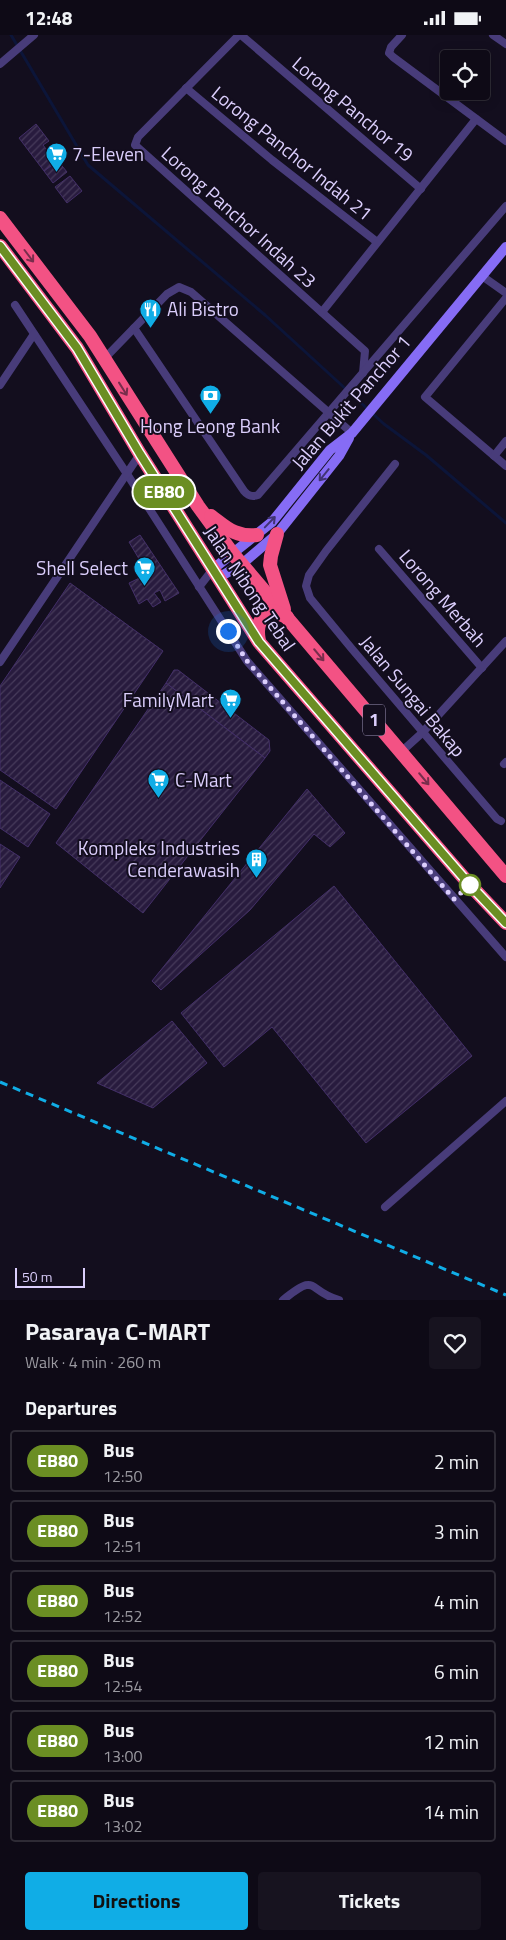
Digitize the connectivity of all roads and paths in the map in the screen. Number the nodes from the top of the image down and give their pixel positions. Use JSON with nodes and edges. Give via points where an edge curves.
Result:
{"nodes":[{"id":1,"x":34,"y":35,"type":"edge"},
{"id":2,"x":240,"y":35,"type":"edge"},
{"id":3,"x":402,"y":35,"type":"edge"},
{"id":4,"x":493,"y":35,"type":"edge"},
{"id":5,"x":506,"y":44,"type":"edge"},
{"id":6,"x":0,"y":65,"type":"edge"},
{"id":7,"x":186,"y":89,"type":"junction"},
{"id":8,"x":476,"y":119,"type":"junction"},
{"id":9,"x":506,"y":141,"type":"edge"},
{"id":10,"x":421,"y":189,"type":"junction"},
{"id":11,"x":506,"y":206,"type":"edge"},
{"id":12,"x":0,"y":218,"type":"edge"},
{"id":13,"x":377,"y":242,"type":"junction"},
{"id":14,"x":0,"y":246,"type":"edge"},
{"id":15,"x":506,"y":247,"type":"edge"},
{"id":16,"x":482,"y":276,"type":"junction"},
{"id":17,"x":506,"y":293,"type":"edge"},
{"id":18,"x":506,"y":298,"type":"edge"},
{"id":19,"x":15,"y":305,"type":"dead end"},
{"id":20,"x":322,"y":312,"type":"junction"},
{"id":21,"x":134,"y":328,"type":"junction"},
{"id":22,"x":34,"y":335,"type":"junction"},
{"id":23,"x":104,"y":359,"type":"junction"},
{"id":24,"x":363,"y":373,"type":"junction"},
{"id":25,"x":0,"y":385,"type":"edge"},
{"id":26,"x":328,"y":413,"type":"junction"},
{"id":27,"x":352,"y":433,"type":"junction"},
{"id":28,"x":506,"y":441,"type":"edge"},
{"id":29,"x":140,"y":454,"type":"junction"},
{"id":30,"x":494,"y":456,"type":"junction"},
{"id":31,"x":395,"y":464,"type":"dead end"},
{"id":32,"x":506,"y":466,"type":"edge"},
{"id":33,"x":127,"y":474,"type":"junction"},
{"id":34,"x":198,"y":506,"type":"junction"},
{"id":35,"x":276,"y":534,"type":"junction"},
{"id":36,"x":256,"y":535,"type":"junction"},
{"id":37,"x":379,"y":549,"type":"dead end"},
{"id":38,"x":238,"y":559,"type":"junction"},
{"id":39,"x":216,"y":573,"type":"junction"},
{"id":40,"x":198,"y":587,"type":"junction"},
{"id":41,"x":287,"y":617,"type":"junction"},
{"id":42,"x":506,"y":641,"type":"edge"},
{"id":43,"x":259,"y":642,"type":"junction"},
{"id":44,"x":0,"y":662,"type":"edge"},
{"id":45,"x":482,"y":668,"type":"junction"},
{"id":46,"x":422,"y":733,"type":"junction"},
{"id":47,"x":401,"y":752,"type":"junction"},
{"id":48,"x":501,"y":821,"type":"dead end"},
{"id":49,"x":506,"y":876,"type":"edge"},
{"id":50,"x":506,"y":923,"type":"edge"},
{"id":51,"x":506,"y":957,"type":"edge"},
{"id":52,"x":506,"y":1101,"type":"edge"},
{"id":53,"x":384,"y":1207,"type":"dead end"},
{"id":54,"x":283,"y":1300,"type":"edge"},
{"id":55,"x":339,"y":1300,"type":"edge"}],
"edges":[{"from":1,"to":6,"type":"street"},
{"from":2,"to":7,"type":"street"},
{"from":2,"to":10,"type":"street","name":"Lorong Panchor 19"},
{"from":3,"to":8,"type":"street","via":[[389,53]]},
{"from":4,"to":5,"type":"street"},
{"from":7,"to":13,"type":"street","name":"Lorong Panchor Indah 21"},
{"from":7,"to":20,"type":"street","name":"Lorong Panchor Indah 23","via":[[138,137],[135,145]]},
{"from":8,"to":9,"type":"street"},
{"from":8,"to":10,"type":"street"},
{"from":10,"to":13,"type":"street"},
{"from":11,"to":24,"type":"street","name":"Jalan Bukit Panchor 1"},
{"from":12,"to":23,"type":"highway","name":"Jalan Nibong Tebal","number":"1","one_way":true},
{"from":13,"to":20,"type":"street"},
{"from":14,"to":29,"type":"highway","name":"Jalan Nibong Tebal","number":"1","via":[[77,348]]},
{"from":15,"to":16,"type":"street","name":"Jalan Bukit Panchor 1"},
{"from":16,"to":17,"type":"street"},
{"from":16,"to":27,"type":"street","name":"Jalan Bukit Panchor 1"},
{"from":18,"to":30,"type":"street","via":[[425,397]]},
{"from":19,"to":22,"type":"street"},
{"from":20,"to":24,"type":"street","name":"Lorong Panchor Indah 23","via":[[365,351]]},
{"from":21,"to":23,"type":"street"},
{"from":21,"to":26,"type":"street","via":[[168,294],[180,287],[191,292]]},
{"from":21,"to":26,"type":"street","name":"Jalan Bukit Panchor 1","via":[[249,496],[258,495]]},
{"from":22,"to":25,"type":"street"},
{"from":22,"to":33,"type":"street"},
{"from":23,"to":34,"type":"highway","name":"Jalan Nibong Tebal","number":"1","one_way":true},
{"from":24,"to":26,"type":"street","name":"Jalan Bukit Panchor 1"},
{"from":26,"to":27,"type":"street"},
{"from":27,"to":35,"type":"street","one_way":true,"via":[[338,456]]},
{"from":36,"to":27,"type":"street","name":"Jalan Bukit Panchor 1","one_way":true,"via":[[272,522],[330,450]]},
{"from":28,"to":30,"type":"street"},
{"from":29,"to":33,"type":"street"},
{"from":29,"to":39,"type":"highway","name":"Jalan Nibong Tebal","number":"1"},
{"from":30,"to":32,"type":"street"},
{"from":31,"to":46,"type":"street","name":"Jalan Sungai Bakap","via":[[326,551],[309,575],[306,586],[310,597]]},
{"from":33,"to":40,"type":"street"},
{"from":33,"to":44,"type":"street"},
{"from":34,"to":36,"type":"highway","via":[[232,531],[244,536]]},
{"from":34,"to":38,"type":"highway","name":"Jalan Nibong Tebal","number":"1"},
{"from":35,"to":38,"type":"street"},
{"from":35,"to":41,"type":"highway","via":[[270,565]]},
{"from":36,"to":38,"type":"street","name":"Jalan Bukit Panchor 1"},
{"from":37,"to":45,"type":"street","name":"Lorong Merbah"},
{"from":38,"to":39,"type":"street","name":"Jalan Bukit Panchor 1"},
{"from":38,"to":41,"type":"highway","name":"Jalan Nibong Tebal","number":"1"},
{"from":39,"to":40,"type":"street"},
{"from":39,"to":43,"type":"highway","name":"Jalan Nibong Tebal","number":"1"},
{"from":40,"to":51,"type":"street","via":[[247,661]]},
{"from":41,"to":43,"type":"highway","via":[[274,611],[262,618],[258,624]]},
{"from":41,"to":47,"type":"highway","name":"Jalan Nibong Tebal","number":"1","one_way":true},
{"from":42,"to":45,"type":"street"},
{"from":43,"to":50,"type":"highway","name":"Jalan Nibong Tebal","number":"1"},
{"from":45,"to":46,"type":"street"},
{"from":46,"to":47,"type":"street"},
{"from":46,"to":48,"type":"street","name":"Jalan Sungai Bakap"},
{"from":47,"to":49,"type":"highway","name":"Jalan Nibong Tebal","number":"1","one_way":true},
{"from":52,"to":53,"type":"street"},
{"from":54,"to":55,"type":"street","via":[[306,1284]]}]}
